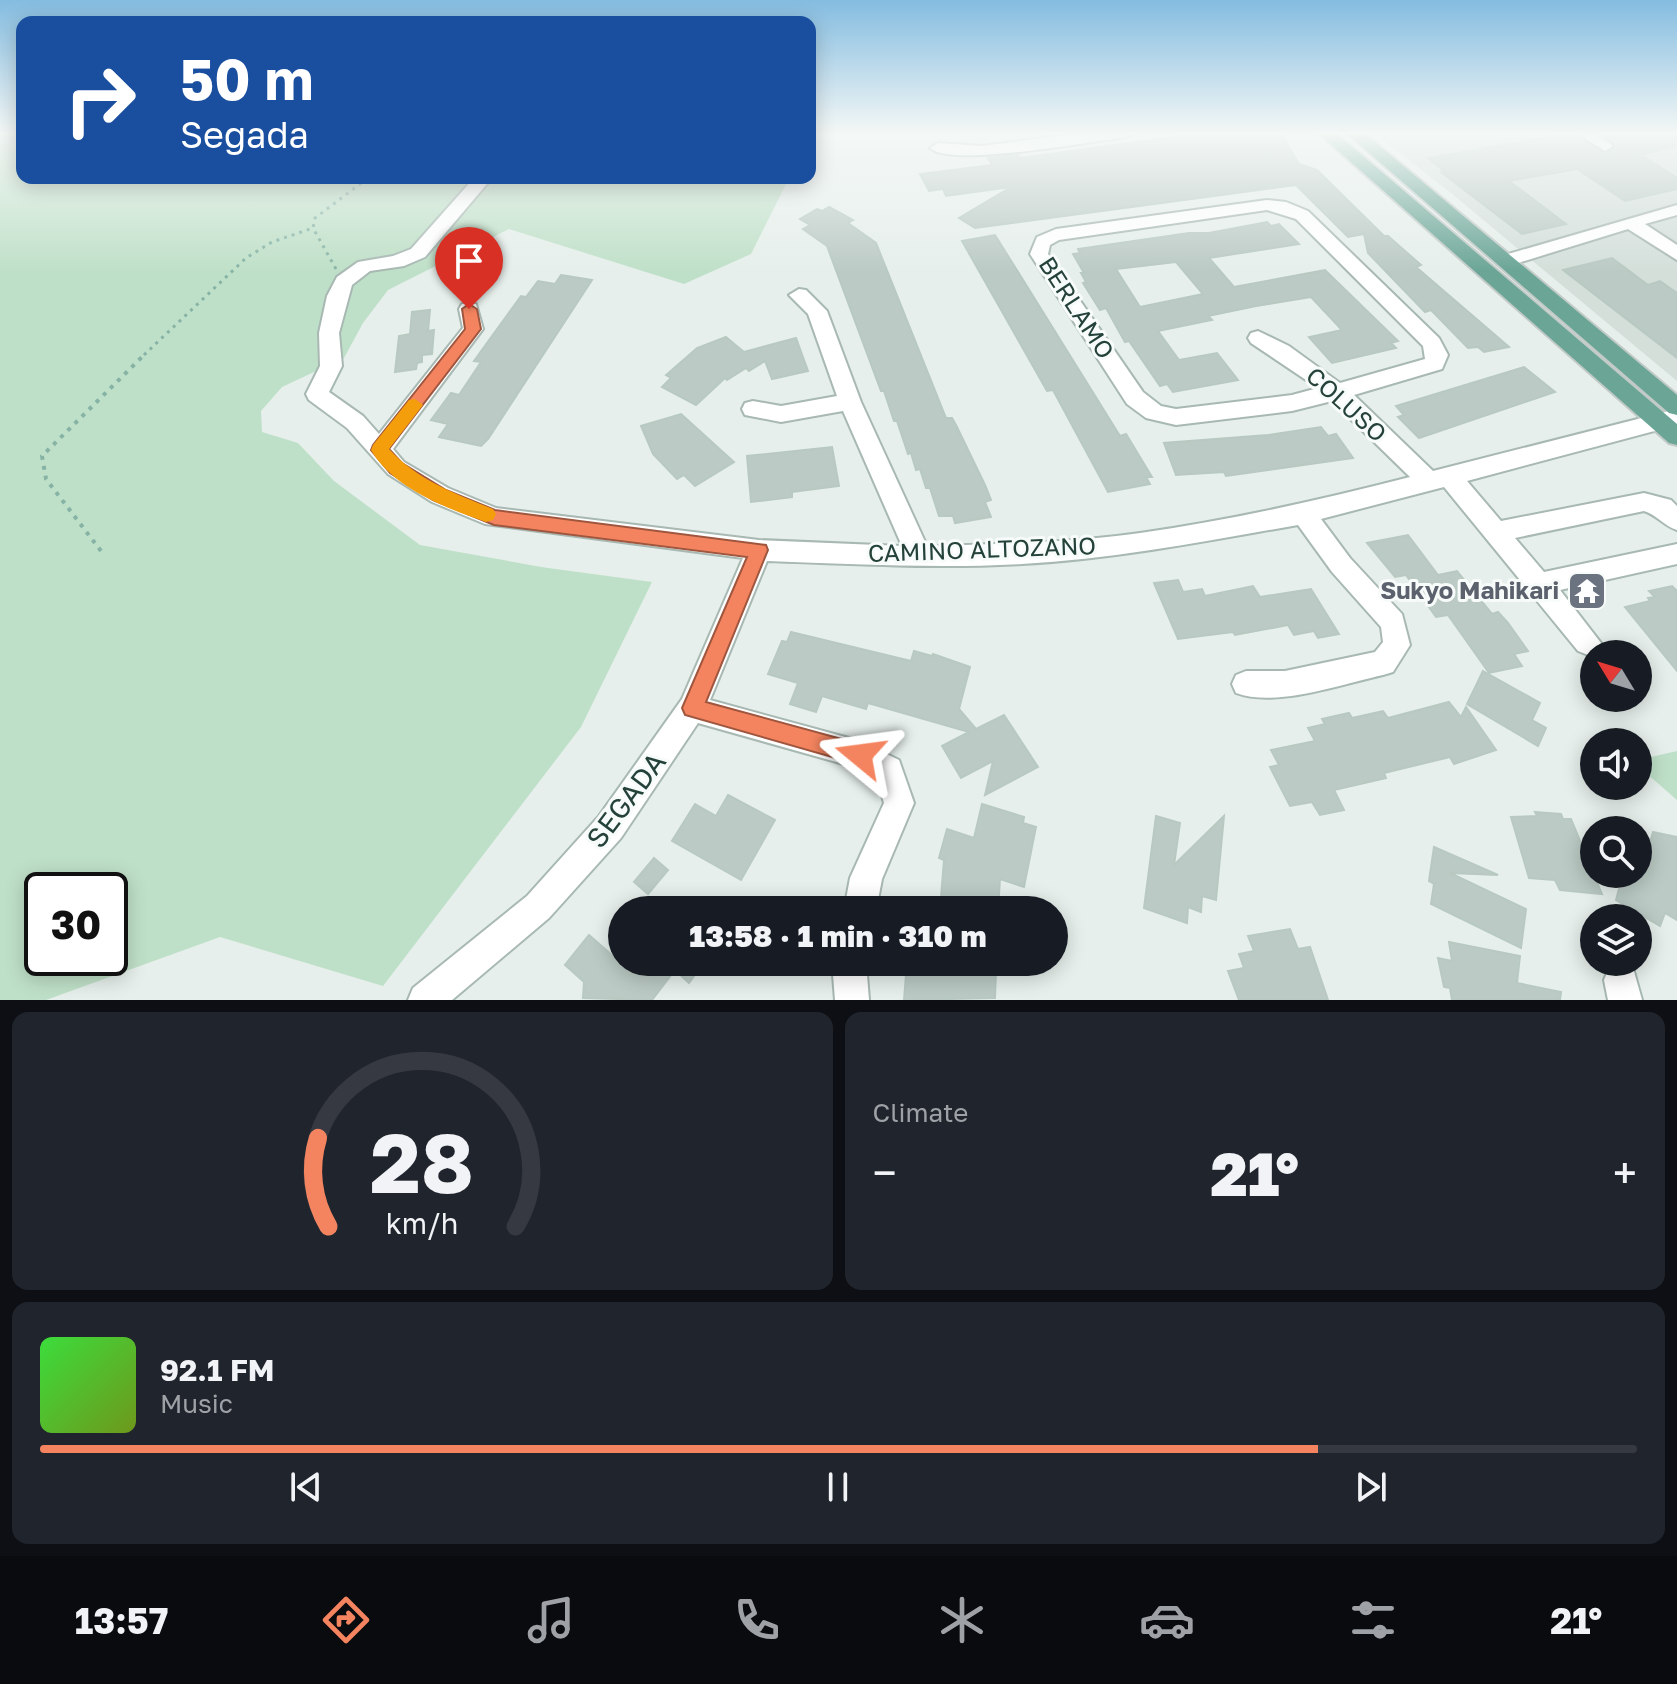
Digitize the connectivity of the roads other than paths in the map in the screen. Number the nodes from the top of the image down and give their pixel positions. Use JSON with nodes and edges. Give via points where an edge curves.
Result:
{"nodes":[{"id":1,"x":1381,"y":179,"type":"edge"},
{"id":2,"x":1408,"y":179,"type":"edge"},
{"id":3,"x":478,"y":184,"type":"edge"},
{"id":4,"x":1677,"y":210,"type":"edge"},
{"id":5,"x":1629,"y":222,"type":"junction"},
{"id":6,"x":1677,"y":254,"type":"edge"},
{"id":7,"x":1505,"y":261,"type":"junction"},
{"id":8,"x":799,"y":295,"type":"dead end"},
{"id":9,"x":469,"y":309,"type":"dead end"},
{"id":10,"x":1258,"y":338,"type":"dead end"},
{"id":11,"x":1336,"y":393,"type":"junction"},
{"id":12,"x":850,"y":402,"type":"junction"},
{"id":13,"x":753,"y":409,"type":"dead end"},
{"id":14,"x":1672,"y":421,"type":"edge"},
{"id":15,"x":379,"y":450,"type":"junction"},
{"id":16,"x":1438,"y":478,"type":"junction"},
{"id":17,"x":1304,"y":514,"type":"junction"},
{"id":18,"x":1677,"y":520,"type":"edge"},
{"id":19,"x":1495,"y":532,"type":"junction"},
{"id":20,"x":759,"y":550,"type":"junction"},
{"id":21,"x":1677,"y":554,"type":"edge"},
{"id":22,"x":919,"y":557,"type":"junction"},
{"id":23,"x":1539,"y":584,"type":"junction"},
{"id":24,"x":1586,"y":640,"type":"edge"},
{"id":25,"x":1246,"y":684,"type":"dead end"},
{"id":26,"x":692,"y":708,"type":"junction"},
{"id":27,"x":863,"y":896,"type":"edge"},
{"id":28,"x":850,"y":976,"type":"edge"},
{"id":29,"x":425,"y":1000,"type":"edge"},
{"id":30,"x":852,"y":1000,"type":"edge"}],
"edges":[{"from":1,"to":14,"type":"main road"},
{"from":2,"to":7,"type":"main road"},
{"from":3,"to":15,"type":"street","name":"CAMINO ALTOZANO","via":[[418,253],[365,266],[344,281],[337,296],[329,333],[331,366],[317,394],[355,422]]},
{"from":4,"to":5,"type":"street"},
{"from":5,"to":6,"type":"street"},
{"from":5,"to":7,"type":"street"},
{"from":7,"to":14,"type":"main road"},
{"from":8,"to":12,"type":"street","via":[[817,311]]},
{"from":9,"to":15,"type":"street","via":[[473,329]]},
{"from":10,"to":11,"type":"street","name":"COLUSO","via":[[1286,351]]},
{"from":11,"to":11,"type":"street","name":"BERLAMO","via":[[1421,370],[1434,364],[1437,355],[1432,343],[1292,209],[1267,205],[1056,235],[1039,246],[1039,254],[1135,398],[1159,416],[1292,403]]},
{"from":11,"to":16,"type":"street","name":"COLUSO"},
{"from":12,"to":13,"type":"street","via":[[781,414]]},
{"from":12,"to":22,"type":"street"},
{"from":14,"to":16,"type":"street","name":"CAMINO ALTOZANO"},
{"from":15,"to":20,"type":"street","name":"CAMINO ALTOZANO","via":[[396,468],[440,495],[494,517]]},
{"from":16,"to":17,"type":"street","name":"CAMINO ALTOZANO"},
{"from":16,"to":19,"type":"street","name":"COLUSO"},
{"from":17,"to":22,"type":"street","name":"CAMINO ALTOZANO","via":[[1139,543]]},
{"from":17,"to":25,"type":"street","via":[[1393,622],[1397,645],[1383,663],[1285,684]]},
{"from":18,"to":19,"type":"street","via":[[1662,507],[1644,502]]},
{"from":19,"to":23,"type":"street","name":"COLUSO"},
{"from":20,"to":22,"type":"street","name":"CAMINO ALTOZANO"},
{"from":20,"to":26,"type":"street","name":"SEGADA"},
{"from":21,"to":23,"type":"street"},
{"from":23,"to":24,"type":"street","name":"COLUSO"},
{"from":26,"to":27,"type":"street","via":[[860,755],[889,770],[899,803]]},
{"from":26,"to":29,"type":"street","name":"SEGADA","via":[[610,827],[538,907]]},
{"from":28,"to":30,"type":"street"}]}
